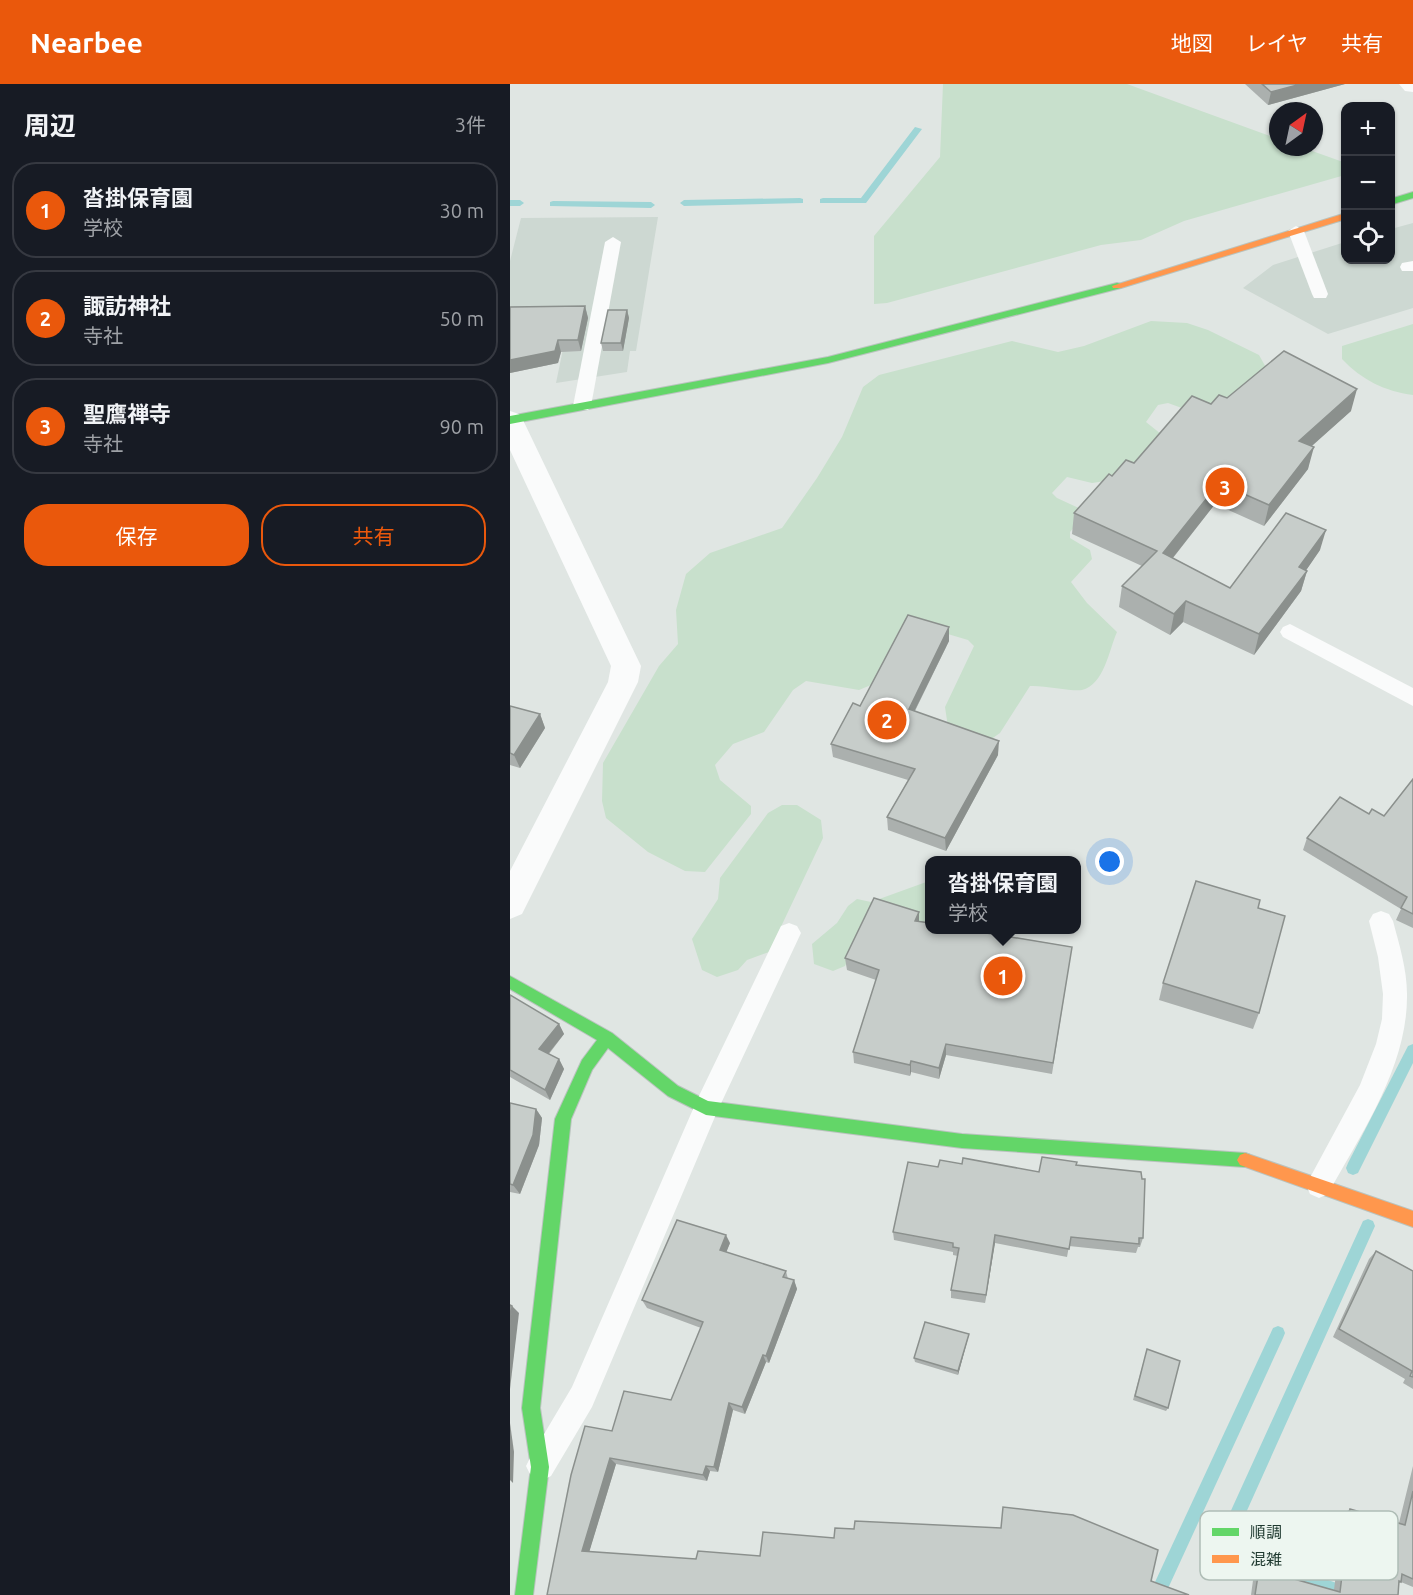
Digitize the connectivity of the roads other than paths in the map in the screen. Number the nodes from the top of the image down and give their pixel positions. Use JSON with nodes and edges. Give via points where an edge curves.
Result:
{"nodes":[{"id":1,"x":1413,"y":195,"type":"edge"},
{"id":2,"x":1395,"y":200,"type":"edge"},
{"id":3,"x":1341,"y":218,"type":"edge"},
{"id":4,"x":1296,"y":231,"type":"junction"},
{"id":5,"x":613,"y":242,"type":"dead end"},
{"id":6,"x":1320,"y":294,"type":"dead end"},
{"id":7,"x":582,"y":406,"type":"junction"},
{"id":8,"x":510,"y":420,"type":"edge"},
{"id":9,"x":1290,"y":632,"type":"dead end"},
{"id":10,"x":1413,"y":698,"type":"edge"},
{"id":11,"x":510,"y":904,"type":"edge"},
{"id":12,"x":1381,"y":921,"type":"dead end"},
{"id":13,"x":789,"y":933,"type":"dead end"},
{"id":14,"x":510,"y":982,"type":"edge"},
{"id":15,"x":607,"y":1038,"type":"junction"},
{"id":16,"x":706,"y":1108,"type":"junction"},
{"id":17,"x":1319,"y":1185,"type":"junction"},
{"id":18,"x":1413,"y":1219,"type":"edge"},
{"id":19,"x":540,"y":1467,"type":"junction"},
{"id":20,"x":524,"y":1595,"type":"edge"}],
"edges":[{"from":1,"to":2,"type":"street"},
{"from":3,"to":4,"type":"street"},
{"from":4,"to":6,"type":"lane"},
{"from":4,"to":7,"type":"street","via":[[1086,296],[828,360]]},
{"from":5,"to":7,"type":"lane"},
{"from":7,"to":8,"type":"street"},
{"from":8,"to":11,"type":"street","via":[[626,666],[623,682]]},
{"from":9,"to":10,"type":"lane"},
{"from":12,"to":17,"type":"lane","via":[[1395,994],[1392,1037],[1383,1064]]},
{"from":13,"to":16,"type":"lane"},
{"from":14,"to":15,"type":"street"},
{"from":15,"to":16,"type":"street","via":[[673,1091]]},
{"from":15,"to":19,"type":"street","via":[[587,1065],[563,1119],[531,1408]]},
{"from":16,"to":17,"type":"street","via":[[962,1141],[1249,1160]]},
{"from":16,"to":19,"type":"lane","via":[[582,1397]]},
{"from":17,"to":18,"type":"street"},
{"from":19,"to":20,"type":"street"}]}
